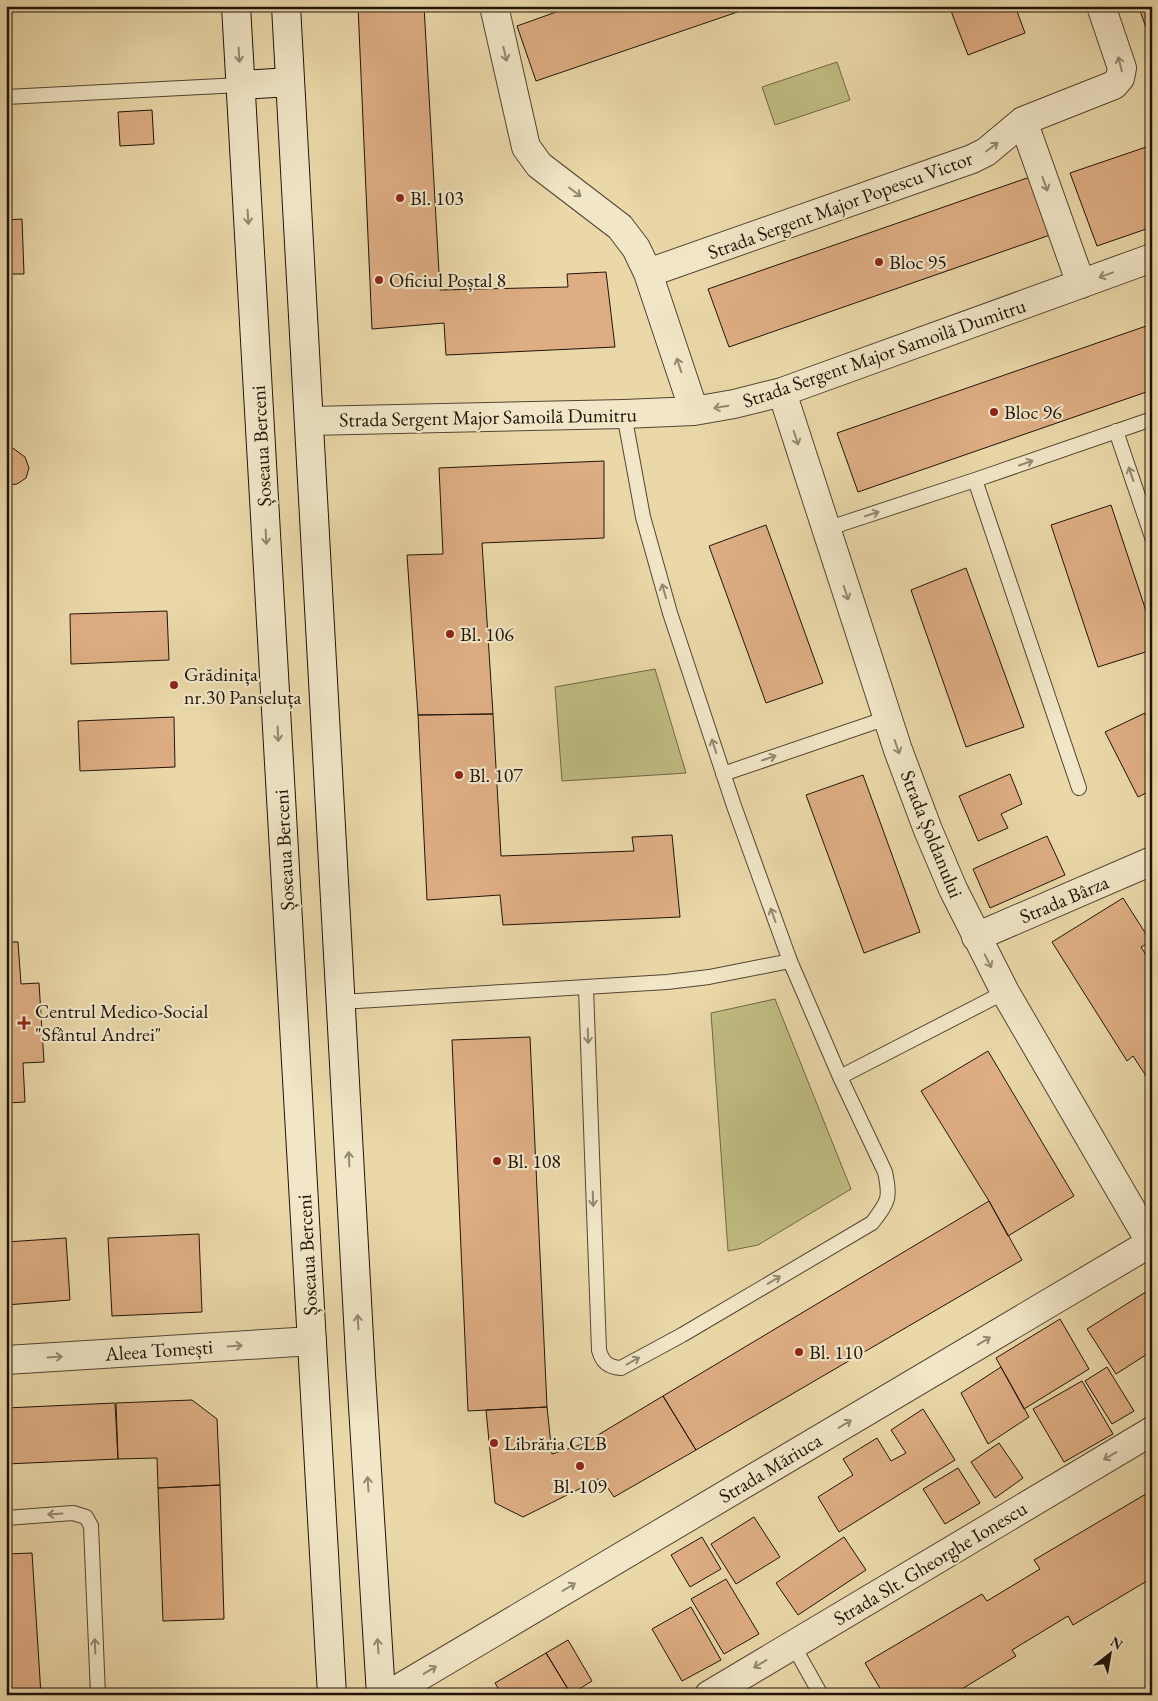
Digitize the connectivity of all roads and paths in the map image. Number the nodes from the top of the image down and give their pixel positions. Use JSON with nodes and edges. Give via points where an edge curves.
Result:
{"nodes":[{"id":1,"x":236,"y":6,"type":"edge"},
{"id":2,"x":286,"y":6,"type":"edge"},
{"id":3,"x":494,"y":6,"type":"edge"},
{"id":4,"x":1100,"y":6,"type":"edge"},
{"id":5,"x":290,"y":82,"type":"junction"},
{"id":6,"x":240,"y":85,"type":"junction"},
{"id":7,"x":6,"y":97,"type":"edge"},
{"id":8,"x":1022,"y":122,"type":"junction"},
{"id":9,"x":1152,"y":258,"type":"edge"},
{"id":10,"x":648,"y":273,"type":"junction"},
{"id":11,"x":1081,"y":284,"type":"junction"},
{"id":12,"x":782,"y":392,"type":"junction"},
{"id":13,"x":694,"y":411,"type":"junction"},
{"id":14,"x":624,"y":414,"type":"junction"},
{"id":15,"x":1152,"y":419,"type":"edge"},
{"id":16,"x":309,"y":421,"type":"junction"},
{"id":17,"x":1116,"y":431,"type":"junction"},
{"id":18,"x":975,"y":480,"type":"junction"},
{"id":19,"x":826,"y":530,"type":"junction"},
{"id":20,"x":1152,"y":537,"type":"edge"},
{"id":21,"x":887,"y":718,"type":"junction"},
{"id":22,"x":723,"y":774,"type":"junction"},
{"id":23,"x":1079,"y":788,"type":"dead end"},
{"id":24,"x":1152,"y":861,"type":"edge"},
{"id":25,"x":976,"y":937,"type":"junction"},
{"id":26,"x":790,"y":961,"type":"junction"},
{"id":27,"x":586,"y":988,"type":"junction"},
{"id":28,"x":1005,"y":992,"type":"junction"},
{"id":29,"x":341,"y":1002,"type":"junction"},
{"id":30,"x":840,"y":1076,"type":"junction"},
{"id":31,"x":1151,"y":1243,"type":"edge"},
{"id":32,"x":312,"y":1341,"type":"junction"},
{"id":33,"x":6,"y":1360,"type":"edge"},
{"id":34,"x":1152,"y":1431,"type":"edge"},
{"id":35,"x":6,"y":1518,"type":"edge"},
{"id":36,"x":793,"y":1645,"type":"junction"},
{"id":37,"x":98,"y":1695,"type":"edge"},
{"id":38,"x":332,"y":1695,"type":"edge"},
{"id":39,"x":381,"y":1695,"type":"edge"},
{"id":40,"x":388,"y":1695,"type":"edge"},
{"id":41,"x":709,"y":1695,"type":"edge"},
{"id":42,"x":821,"y":1695,"type":"edge"}],
"edges":[{"from":1,"to":6,"type":"street","name":"Șoseaua Berceni","one_way":true},
{"from":2,"to":5,"type":"street"},
{"from":3,"to":10,"type":"street","one_way":true,"via":[[526,147],[540,165],[620,227],[633,243]]},
{"from":8,"to":4,"type":"street","name":"Strada Sergent Major Popescu Victor","one_way":true,"via":[[1114,85],[1119,80],[1122,68]]},
{"from":5,"to":6,"type":"street"},
{"from":5,"to":16,"type":"street"},
{"from":6,"to":7,"type":"lane"},
{"from":6,"to":32,"type":"street","name":"Șoseaua Berceni","one_way":true},
{"from":10,"to":8,"type":"street","name":"Strada Sergent Major Popescu Victor","one_way":true,"via":[[972,159],[986,152]]},
{"from":8,"to":11,"type":"street","one_way":true},
{"from":9,"to":11,"type":"street","name":"Strada Sergent Major Samoilă Dumitru","one_way":true},
{"from":13,"to":10,"type":"street","one_way":true},
{"from":11,"to":12,"type":"street","name":"Strada Sergent Major Samoilă Dumitru"},
{"from":12,"to":13,"type":"street","name":"Strada Sergent Major Samoilă Dumitru","one_way":true},
{"from":12,"to":19,"type":"street","name":"Strada Șoldanului","one_way":true},
{"from":13,"to":14,"type":"street","name":"Strada Sergent Major Samoilă Dumitru"},
{"from":14,"to":16,"type":"street","name":"Strada Sergent Major Samoilă Dumitru"},
{"from":22,"to":14,"type":"lane","one_way":true,"via":[[670,613],[646,526]]},
{"from":15,"to":17,"type":"lane"},
{"from":16,"to":29,"type":"street"},
{"from":18,"to":17,"type":"lane","one_way":true},
{"from":20,"to":17,"type":"lane","one_way":true},
{"from":19,"to":18,"type":"lane","one_way":true},
{"from":18,"to":23,"type":"lane"},
{"from":19,"to":21,"type":"street","name":"Strada Șoldanului","one_way":true},
{"from":22,"to":21,"type":"lane","one_way":true},
{"from":21,"to":25,"type":"street","name":"Strada Șoldanului","one_way":true,"via":[[928,830]]},
{"from":26,"to":22,"type":"lane","one_way":true},
{"from":24,"to":25,"type":"street","name":"Strada Bârza"},
{"from":25,"to":28,"type":"street","name":"Strada Șoldanului","one_way":true},
{"from":26,"to":27,"type":"lane","via":[[709,977]]},
{"from":26,"to":30,"type":"lane"},
{"from":27,"to":29,"type":"lane"},
{"from":27,"to":30,"type":"lane","one_way":true,"via":[[599,1350],[605,1363],[613,1368],[621,1368],[682,1335],[872,1223],[886,1205],[889,1189],[885,1172]]},
{"from":28,"to":30,"type":"lane"},
{"from":28,"to":31,"type":"street","name":"Strada Șoldanului"},
{"from":39,"to":29,"type":"street","one_way":true},
{"from":40,"to":31,"type":"street","name":"Strada Măriuca","one_way":true},
{"from":33,"to":32,"type":"street","name":"Aleea Tomești","one_way":true},
{"from":32,"to":38,"type":"street","name":"Șoseaua Berceni"},
{"from":34,"to":36,"type":"street","name":"Strada Slt. Gheorghe Ionescu","one_way":true},
{"from":37,"to":35,"type":"lane","one_way":true,"via":[[91,1526],[86,1517],[73,1513]]},
{"from":36,"to":41,"type":"street","name":"Strada Slt. Gheorghe Ionescu","one_way":true},
{"from":36,"to":42,"type":"lane"}]}
